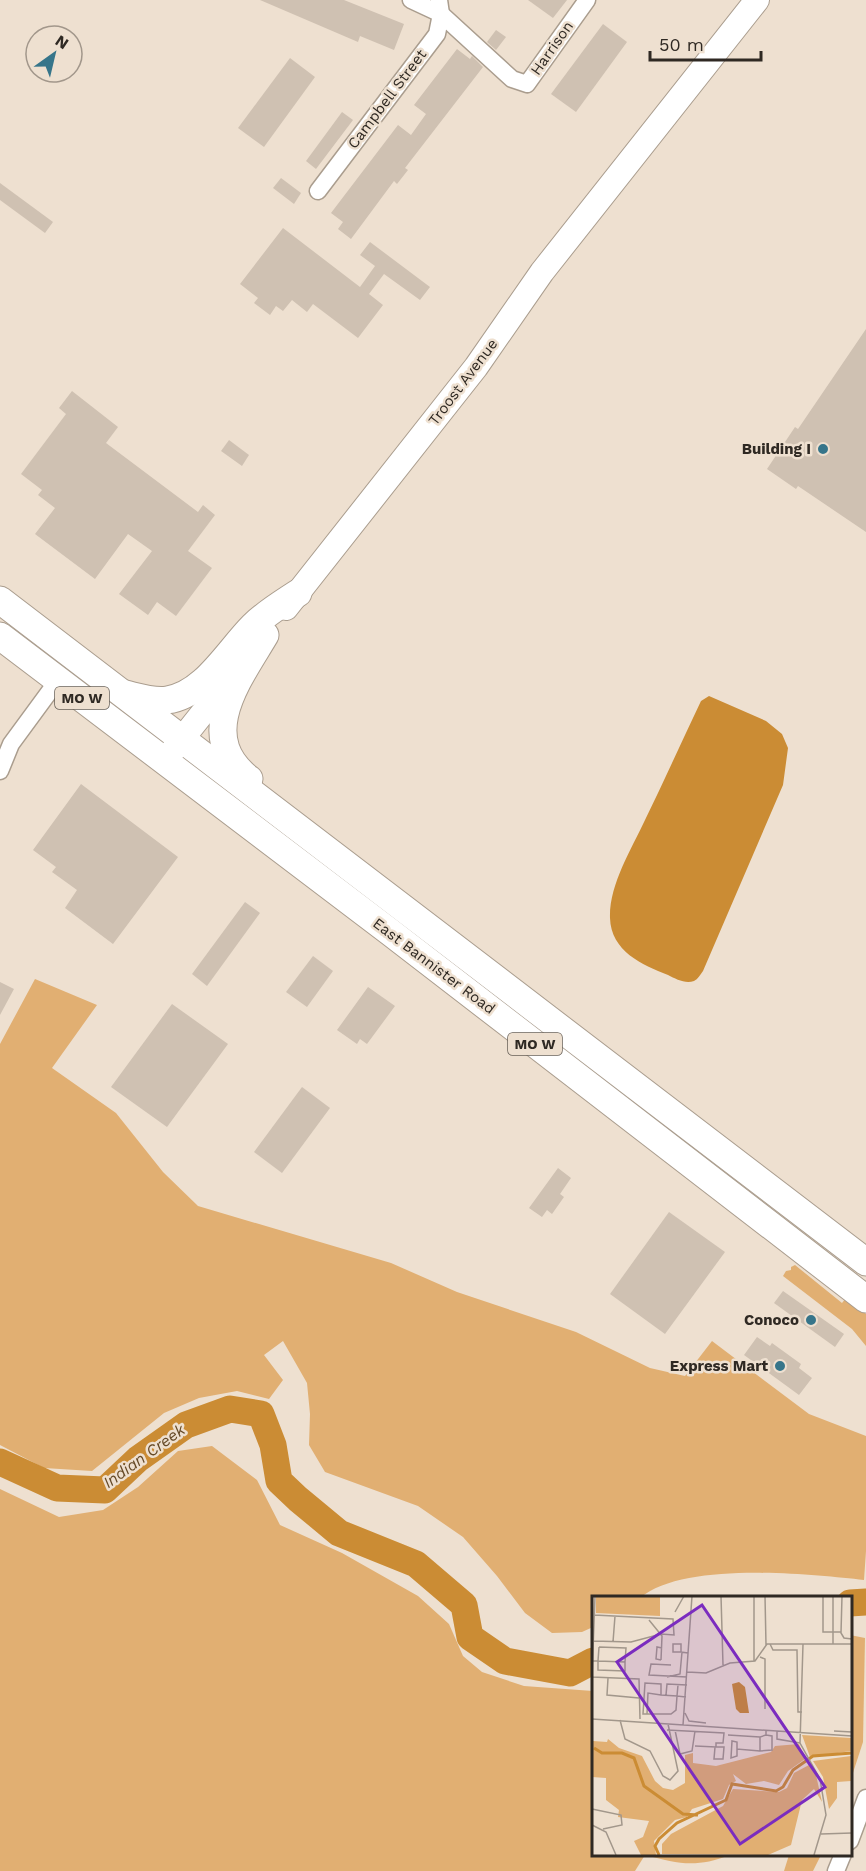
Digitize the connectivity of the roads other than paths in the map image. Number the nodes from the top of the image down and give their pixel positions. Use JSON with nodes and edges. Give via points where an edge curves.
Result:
{"nodes":[{"id":1,"x":411,"y":0,"type":"edge"},
{"id":2,"x":587,"y":0,"type":"edge"},
{"id":3,"x":757,"y":0,"type":"edge"},
{"id":4,"x":440,"y":7,"type":"edge"},
{"id":5,"x":318,"y":191,"type":"dead end"},
{"id":6,"x":298,"y":593,"type":"junction"},
{"id":7,"x":0,"y":600,"type":"edge"},
{"id":8,"x":265,"y":635,"type":"junction"},
{"id":9,"x":0,"y":636,"type":"edge"},
{"id":10,"x":58,"y":680,"type":"junction"},
{"id":11,"x":121,"y":693,"type":"junction"},
{"id":12,"x":182,"y":739,"type":"junction"},
{"id":13,"x":165,"y":760,"type":"junction"},
{"id":14,"x":0,"y":771,"type":"edge"},
{"id":15,"x":356,"y":872,"type":"junction"},
{"id":16,"x":866,"y":1262,"type":"edge"},
{"id":17,"x":866,"y":1299,"type":"edge"},
{"id":18,"x":866,"y":1797,"type":"edge"},
{"id":19,"x":851,"y":1836,"type":"edge"},
{"id":20,"x":842,"y":1856,"type":"edge"},
{"id":21,"x":836,"y":1871,"type":"edge"}],
"edges":[{"from":1,"to":4,"type":"street"},
{"from":2,"to":4,"type":"street","name":"Harrison","via":[[527,84],[512,79]]},
{"from":3,"to":6,"type":"main road","name":"Troost Avenue","via":[[542,272],[476,367]]},
{"from":4,"to":5,"type":"street","name":"Campbell Street","via":[[436,34]]},
{"from":6,"to":8,"type":"main road","name":"Troost Avenue"},
{"from":6,"to":11,"type":"main road","via":[[256,623],[189,694],[166,700]]},
{"from":7,"to":11,"type":"main road","name":"East Bannister Road","number":"MO W"},
{"from":8,"to":12,"type":"main road","name":"Troost Avenue"},
{"from":8,"to":15,"type":"main road","via":[[224,712],[223,737],[230,757],[243,774],[315,830]]},
{"from":9,"to":10,"type":"main road","name":"East Bannister Road","number":"MO W"},
{"from":10,"to":13,"type":"main road","name":"East Bannister Road","number":"MO W"},
{"from":10,"to":14,"type":"street","via":[[11,744]]},
{"from":11,"to":12,"type":"main road","name":"East Bannister Road","number":"MO W"},
{"from":12,"to":13,"type":"main road","name":"Troost Avenue"},
{"from":12,"to":15,"type":"main road","name":"East Bannister Road","number":"MO W"},
{"from":13,"to":17,"type":"main road","name":"East Bannister Road","number":"MO W"},
{"from":15,"to":16,"type":"main road","name":"East Bannister Road","number":"MO W"},
{"from":18,"to":19,"type":"street"},
{"from":20,"to":21,"type":"street"}]}
